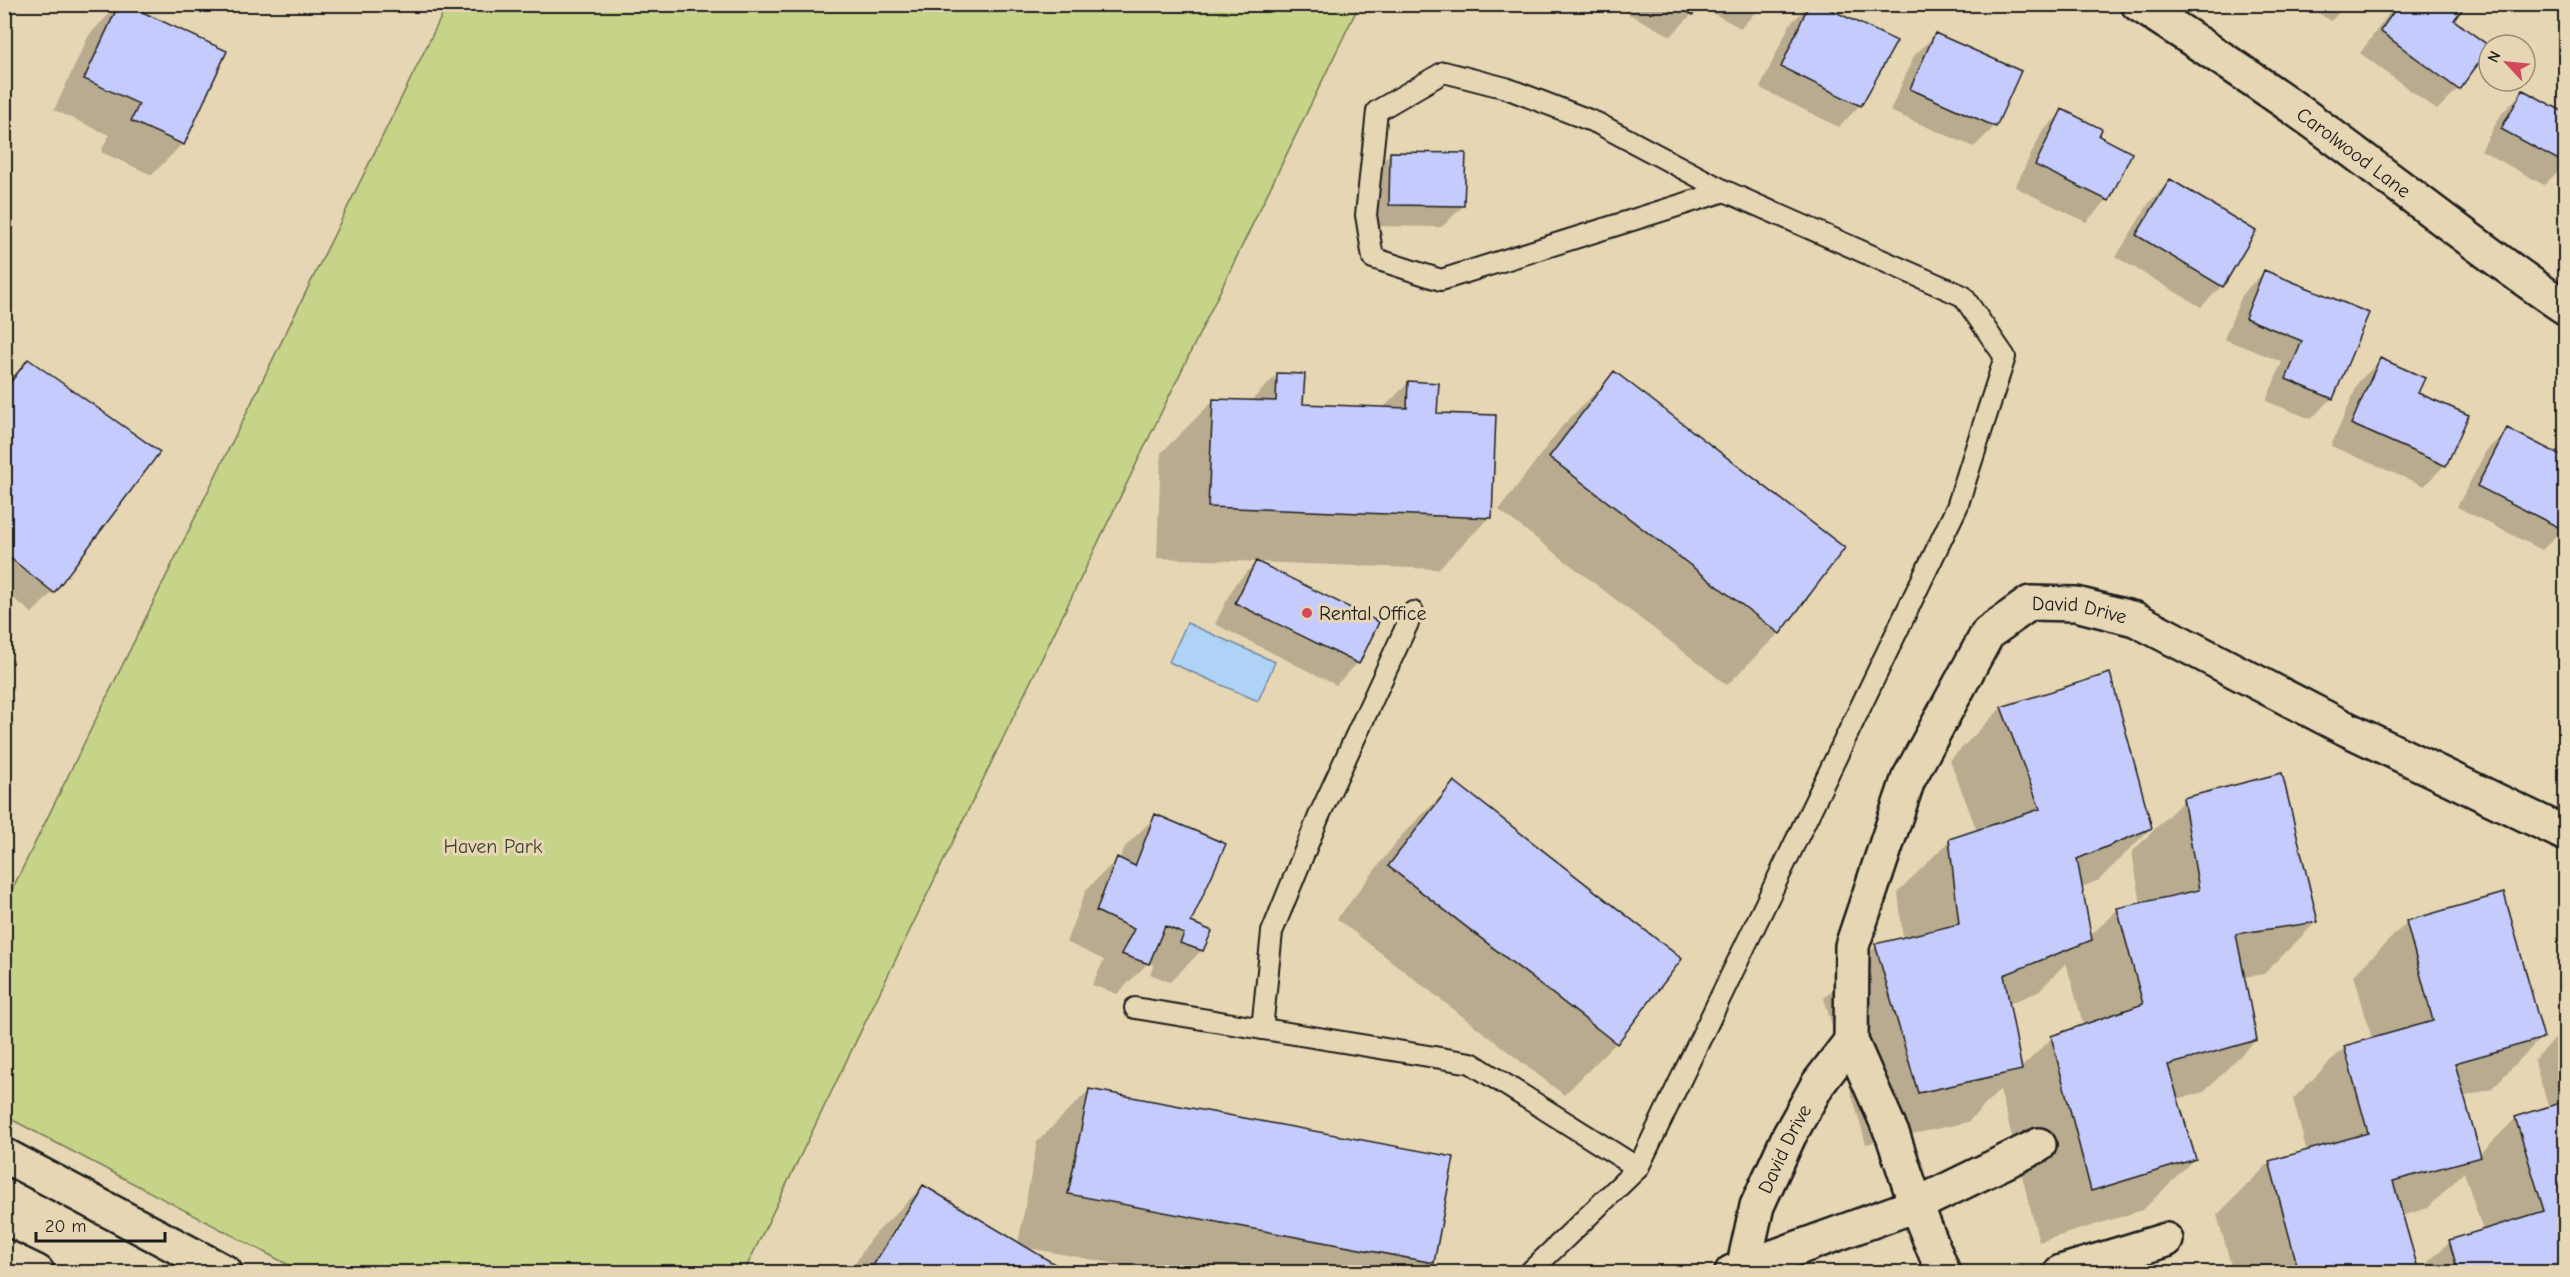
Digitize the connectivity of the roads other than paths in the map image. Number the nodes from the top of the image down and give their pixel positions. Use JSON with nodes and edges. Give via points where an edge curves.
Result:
{"nodes":[{"id":1,"x":2138,"y":4,"type":"edge"},
{"id":2,"x":1725,"y":191,"type":"junction"},
{"id":3,"x":2565,"y":308,"type":"edge"},
{"id":4,"x":1413,"y":612,"type":"dead end"},
{"id":5,"x":2565,"y":834,"type":"edge"},
{"id":6,"x":1135,"y":1008,"type":"dead end"},
{"id":7,"x":1262,"y":1029,"type":"junction"},
{"id":8,"x":1851,"y":1041,"type":"junction"},
{"id":9,"x":2039,"y":1145,"type":"dead end"},
{"id":10,"x":4,"y":1155,"type":"edge"},
{"id":11,"x":1638,"y":1168,"type":"junction"},
{"id":12,"x":1916,"y":1205,"type":"junction"},
{"id":13,"x":2166,"y":1240,"type":"dead end"},
{"id":14,"x":4,"y":1256,"type":"edge"},
{"id":15,"x":1737,"y":1271,"type":"edge"},
{"id":16,"x":38,"y":1272,"type":"edge"},
{"id":17,"x":225,"y":1272,"type":"edge"},
{"id":18,"x":1530,"y":1272,"type":"edge"},
{"id":19,"x":1943,"y":1272,"type":"edge"},
{"id":20,"x":2061,"y":1272,"type":"edge"}],
"edges":[{"from":1,"to":3,"type":"street","name":"Carolwood Lane","via":[[2254,79]]},
{"from":2,"to":2,"type":"lane","via":[[1597,123],[1506,87],[1444,72],[1377,111],[1366,215],[1373,258],[1441,280]]},
{"from":2,"to":11,"type":"lane","via":[[1963,296],[2005,357],[1957,507]]},
{"from":4,"to":7,"type":"lane","via":[[1319,816],[1272,932]]},
{"from":5,"to":8,"type":"street","name":"David Drive","via":[[2345,728],[2135,619],[2076,603],[2030,603],[1988,633],[1908,780],[1852,946]]},
{"from":6,"to":7,"type":"lane"},
{"from":7,"to":11,"type":"lane","via":[[1471,1063]]},
{"from":8,"to":12,"type":"street","name":"David Drive","via":[[1893,1136]]},
{"from":8,"to":15,"type":"street","name":"David Drive","via":[[1818,1083],[1789,1136],[1757,1206]]},
{"from":9,"to":12,"type":"street","name":"David Drive"},
{"from":10,"to":17,"type":"street"},
{"from":11,"to":18,"type":"lane"},
{"from":12,"to":15,"type":"street","name":"David Drive"},
{"from":12,"to":19,"type":"street"},
{"from":13,"to":20,"type":"street"},
{"from":14,"to":16,"type":"street"}]}
